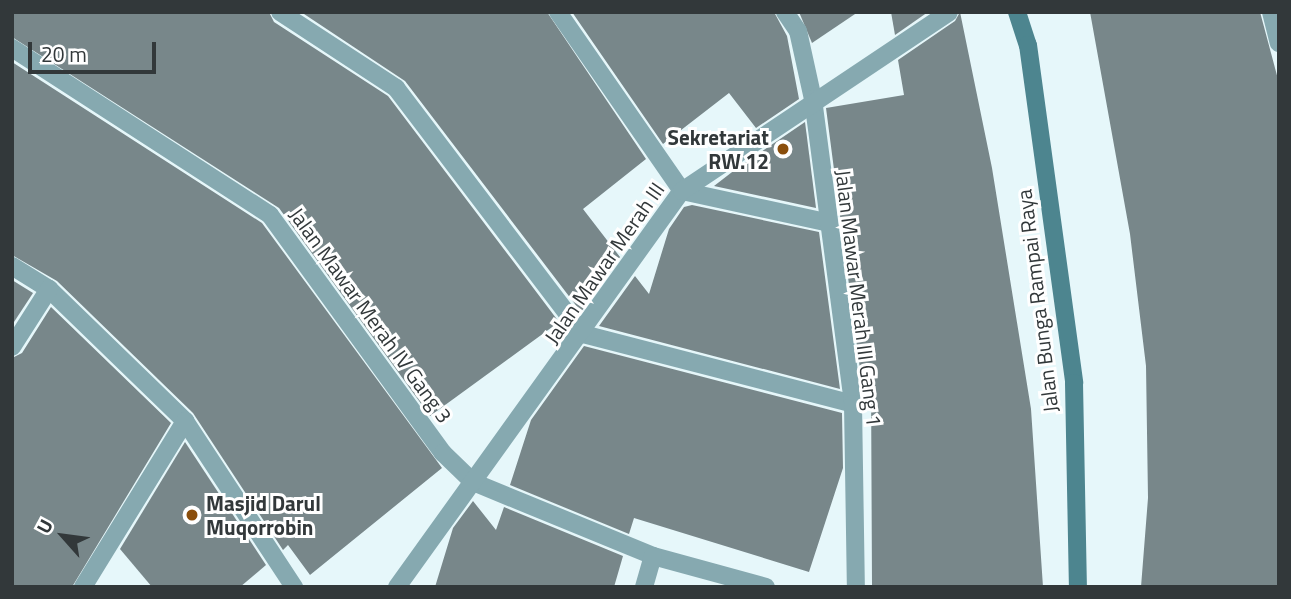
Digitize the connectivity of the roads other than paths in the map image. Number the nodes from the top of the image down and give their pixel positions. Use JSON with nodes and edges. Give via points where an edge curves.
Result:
{"nodes":[{"id":1,"x":280,"y":12,"type":"edge"},
{"id":2,"x":558,"y":12,"type":"edge"},
{"id":3,"x":785,"y":12,"type":"edge"},
{"id":4,"x":948,"y":12,"type":"edge"},
{"id":5,"x":1017,"y":12,"type":"edge"},
{"id":6,"x":1271,"y":12,"type":"edge"},
{"id":7,"x":1279,"y":43,"type":"edge"},
{"id":8,"x":12,"y":48,"type":"edge"},
{"id":9,"x":813,"y":99,"type":"junction"},
{"id":10,"x":682,"y":191,"type":"junction"},
{"id":11,"x":825,"y":222,"type":"junction"},
{"id":12,"x":12,"y":266,"type":"edge"},
{"id":13,"x":49,"y":289,"type":"junction"},
{"id":14,"x":583,"y":334,"type":"junction"},
{"id":15,"x":12,"y":347,"type":"edge"},
{"id":16,"x":853,"y":404,"type":"junction"},
{"id":17,"x":185,"y":422,"type":"junction"},
{"id":18,"x":473,"y":482,"type":"junction"},
{"id":19,"x":653,"y":556,"type":"junction"},
{"id":20,"x":83,"y":587,"type":"edge"},
{"id":21,"x":294,"y":587,"type":"edge"},
{"id":22,"x":397,"y":587,"type":"edge"},
{"id":23,"x":644,"y":587,"type":"edge"},
{"id":24,"x":766,"y":587,"type":"edge"},
{"id":25,"x":856,"y":587,"type":"edge"},
{"id":26,"x":1078,"y":587,"type":"edge"}],
"edges":[{"from":1,"to":14,"type":"street","via":[[396,88]]},
{"from":2,"to":10,"type":"street"},
{"from":3,"to":9,"type":"street","name":"Jalan Mawar Merah III Gang 1","via":[[799,31]]},
{"from":4,"to":9,"type":"street","name":"Jalan Mawar Merah III"},
{"from":5,"to":26,"type":"street","name":"Jalan Bunga Rampai Raya","via":[[1028,45],[1074,383]]},
{"from":6,"to":7,"type":"street"},
{"from":8,"to":18,"type":"street","name":"Jalan Mawar Merah IV Gang 3","via":[[270,215],[443,453]]},
{"from":9,"to":10,"type":"street","name":"Jalan Mawar Merah III"},
{"from":9,"to":11,"type":"street","name":"Jalan Mawar Merah III Gang 1"},
{"from":10,"to":11,"type":"street"},
{"from":10,"to":14,"type":"street","name":"Jalan Mawar Merah III"},
{"from":11,"to":16,"type":"street","name":"Jalan Mawar Merah III Gang 1"},
{"from":12,"to":13,"type":"street"},
{"from":13,"to":15,"type":"street"},
{"from":13,"to":17,"type":"street"},
{"from":14,"to":16,"type":"street"},
{"from":14,"to":18,"type":"street","name":"Jalan Mawar Merah III"},
{"from":16,"to":25,"type":"street","name":"Jalan Mawar Merah III Gang 1"},
{"from":17,"to":20,"type":"street"},
{"from":17,"to":21,"type":"street"},
{"from":18,"to":19,"type":"street"},
{"from":18,"to":22,"type":"street","name":"Jalan Mawar Merah III"},
{"from":19,"to":23,"type":"street"},
{"from":19,"to":24,"type":"street"}]}
